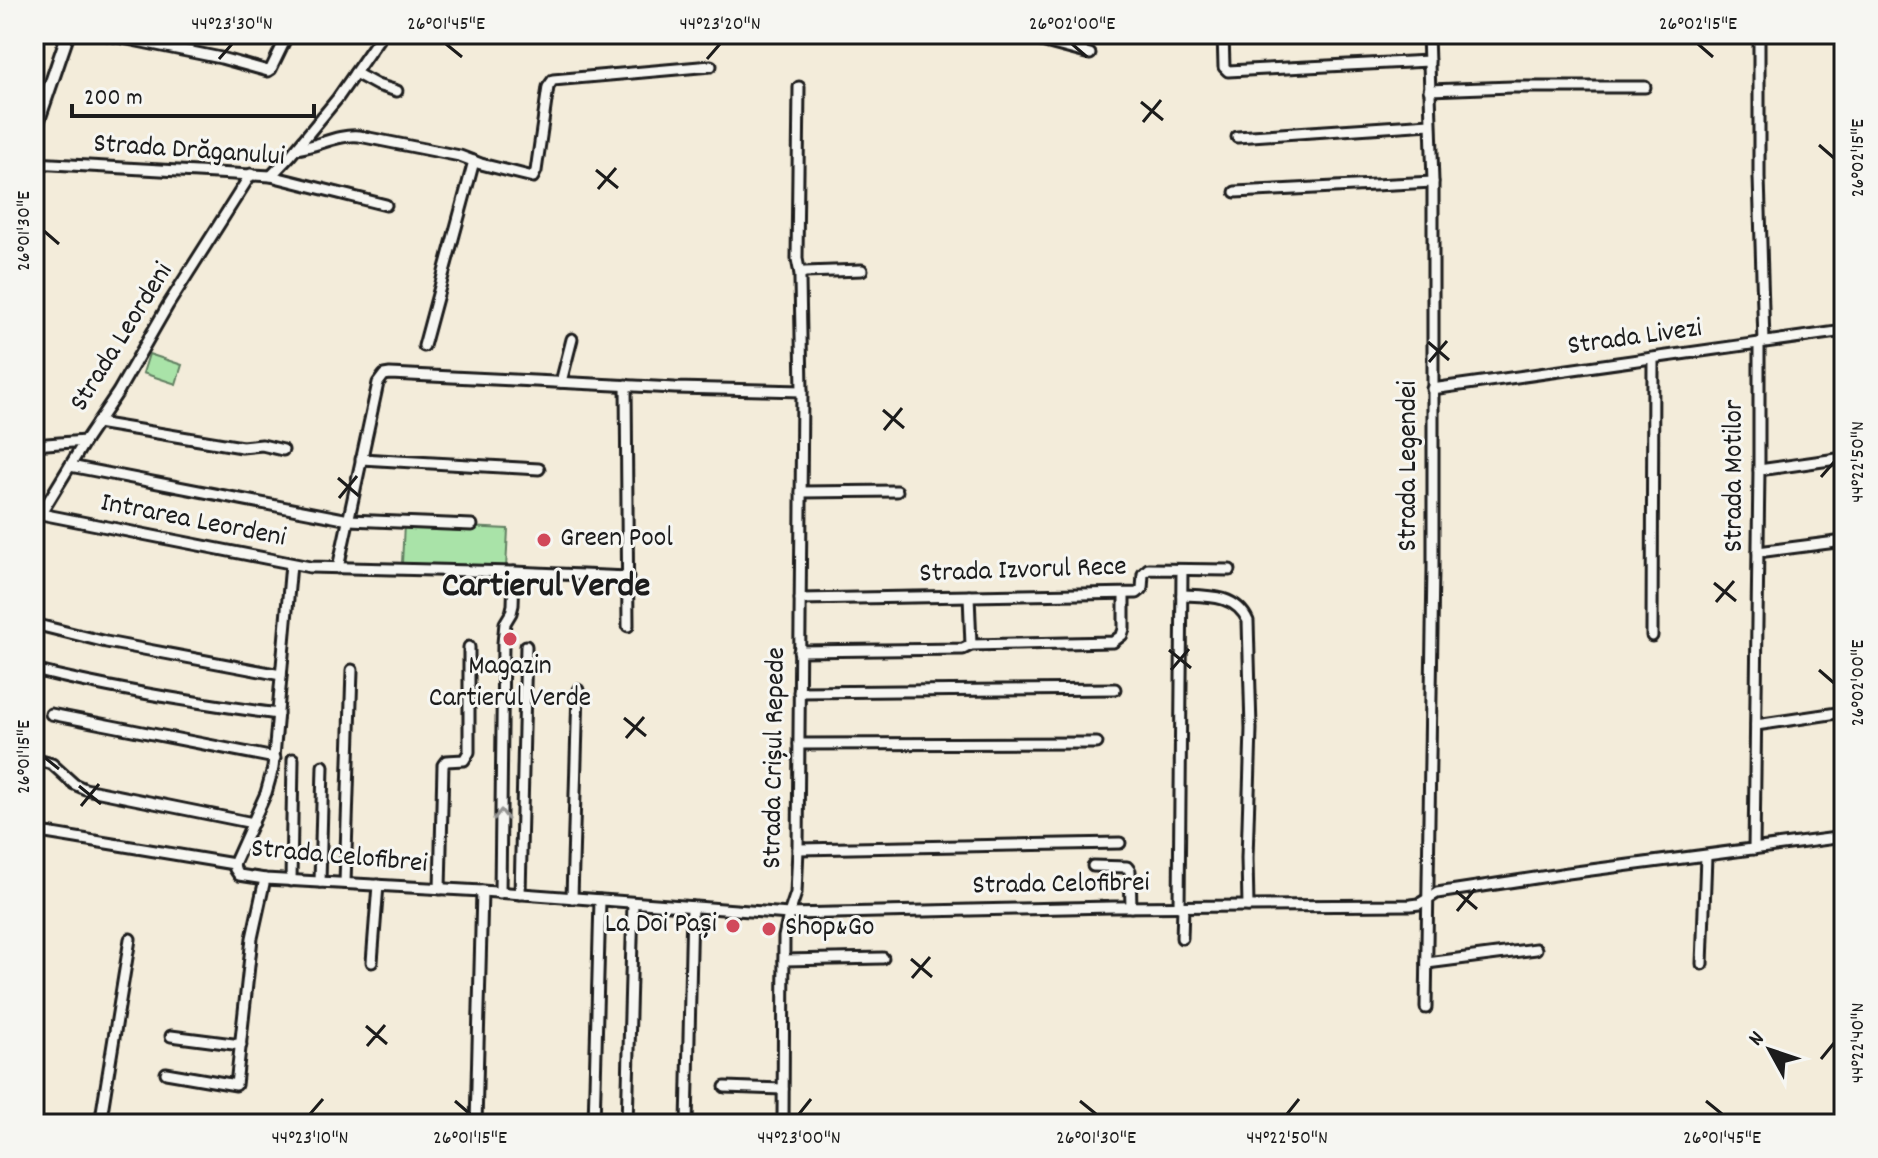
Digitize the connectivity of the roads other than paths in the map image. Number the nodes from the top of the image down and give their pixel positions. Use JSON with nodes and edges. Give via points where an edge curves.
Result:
{"nodes":[{"id":1,"x":68,"y":34,"type":"edge"},
{"id":2,"x":103,"y":34,"type":"edge"},
{"id":3,"x":288,"y":34,"type":"edge"},
{"id":4,"x":382,"y":34,"type":"edge"},
{"id":5,"x":1015,"y":34,"type":"edge"},
{"id":6,"x":1223,"y":34,"type":"edge"},
{"id":7,"x":1428,"y":34,"type":"edge"},
{"id":8,"x":1759,"y":34,"type":"edge"},
{"id":9,"x":1090,"y":54,"type":"dead end"},
{"id":10,"x":1429,"y":61,"type":"junction"},
{"id":11,"x":711,"y":66,"type":"dead end"},
{"id":12,"x":355,"y":73,"type":"junction"},
{"id":13,"x":799,"y":87,"type":"dead end"},
{"id":14,"x":1645,"y":87,"type":"dead end"},
{"id":15,"x":1429,"y":90,"type":"junction"},
{"id":16,"x":397,"y":91,"type":"dead end"},
{"id":17,"x":1430,"y":124,"type":"junction"},
{"id":18,"x":34,"y":133,"type":"edge"},
{"id":19,"x":1237,"y":137,"type":"dead end"},
{"id":20,"x":296,"y":149,"type":"junction"},
{"id":21,"x":474,"y":161,"type":"junction"},
{"id":22,"x":34,"y":163,"type":"edge"},
{"id":23,"x":251,"y":174,"type":"junction"},
{"id":24,"x":271,"y":176,"type":"junction"},
{"id":25,"x":1433,"y":182,"type":"junction"},
{"id":26,"x":1235,"y":192,"type":"dead end"},
{"id":27,"x":386,"y":205,"type":"dead end"},
{"id":28,"x":862,"y":270,"type":"dead end"},
{"id":29,"x":800,"y":274,"type":"junction"},
{"id":30,"x":1844,"y":331,"type":"edge"},
{"id":31,"x":572,"y":339,"type":"dead end"},
{"id":32,"x":1761,"y":342,"type":"junction"},
{"id":33,"x":424,"y":346,"type":"dead end"},
{"id":34,"x":1653,"y":359,"type":"junction"},
{"id":35,"x":561,"y":382,"type":"junction"},
{"id":36,"x":626,"y":385,"type":"junction"},
{"id":37,"x":1432,"y":389,"type":"junction"},
{"id":38,"x":802,"y":391,"type":"junction"},
{"id":39,"x":97,"y":423,"type":"junction"},
{"id":40,"x":85,"y":441,"type":"junction"},
{"id":41,"x":34,"y":445,"type":"edge"},
{"id":42,"x":283,"y":450,"type":"dead end"},
{"id":43,"x":1844,"y":458,"type":"edge"},
{"id":44,"x":361,"y":459,"type":"junction"},
{"id":45,"x":70,"y":466,"type":"junction"},
{"id":46,"x":539,"y":469,"type":"dead end"},
{"id":47,"x":1759,"y":470,"type":"junction"},
{"id":48,"x":897,"y":491,"type":"dead end"},
{"id":49,"x":801,"y":492,"type":"junction"},
{"id":50,"x":41,"y":514,"type":"junction"},
{"id":51,"x":349,"y":520,"type":"junction"},
{"id":52,"x":34,"y":525,"type":"edge"},
{"id":53,"x":472,"y":525,"type":"dead end"},
{"id":54,"x":1844,"y":541,"type":"edge"},
{"id":55,"x":1758,"y":552,"type":"junction"},
{"id":56,"x":291,"y":564,"type":"junction"},
{"id":57,"x":338,"y":568,"type":"junction"},
{"id":58,"x":1182,"y":570,"type":"junction"},
{"id":59,"x":1230,"y":570,"type":"dead end"},
{"id":60,"x":514,"y":572,"type":"junction"},
{"id":61,"x":628,"y":577,"type":"junction"},
{"id":62,"x":1124,"y":594,"type":"junction"},
{"id":63,"x":1182,"y":595,"type":"junction"},
{"id":64,"x":969,"y":596,"type":"junction"},
{"id":65,"x":800,"y":599,"type":"junction"},
{"id":66,"x":34,"y":624,"type":"edge"},
{"id":67,"x":628,"y":626,"type":"dead end"},
{"id":68,"x":1652,"y":636,"type":"dead end"},
{"id":69,"x":971,"y":645,"type":"junction"},
{"id":70,"x":526,"y":646,"type":"dead end"},
{"id":71,"x":469,"y":647,"type":"dead end"},
{"id":72,"x":799,"y":651,"type":"junction"},
{"id":73,"x":34,"y":670,"type":"edge"},
{"id":74,"x":352,"y":670,"type":"dead end"},
{"id":75,"x":281,"y":675,"type":"junction"},
{"id":76,"x":1115,"y":689,"type":"dead end"},
{"id":77,"x":578,"y":690,"type":"dead end"},
{"id":78,"x":799,"y":692,"type":"junction"},
{"id":79,"x":1844,"y":712,"type":"edge"},
{"id":80,"x":51,"y":714,"type":"dead end"},
{"id":81,"x":278,"y":714,"type":"junction"},
{"id":82,"x":1756,"y":725,"type":"junction"},
{"id":83,"x":1097,"y":743,"type":"dead end"},
{"id":84,"x":799,"y":744,"type":"junction"},
{"id":85,"x":275,"y":758,"type":"junction"},
{"id":86,"x":34,"y":759,"type":"edge"},
{"id":87,"x":293,"y":759,"type":"dead end"},
{"id":88,"x":323,"y":766,"type":"dead end"},
{"id":89,"x":253,"y":823,"type":"junction"},
{"id":90,"x":34,"y":831,"type":"edge"},
{"id":91,"x":1844,"y":837,"type":"edge"},
{"id":92,"x":1120,"y":843,"type":"dead end"},
{"id":93,"x":798,"y":849,"type":"junction"},
{"id":94,"x":1754,"y":849,"type":"junction"},
{"id":95,"x":1706,"y":856,"type":"junction"},
{"id":96,"x":234,"y":864,"type":"junction"},
{"id":97,"x":1093,"y":866,"type":"dead end"},
{"id":98,"x":265,"y":879,"type":"junction"},
{"id":99,"x":291,"y":881,"type":"junction"},
{"id":100,"x":320,"y":882,"type":"junction"},
{"id":101,"x":345,"y":883,"type":"junction"},
{"id":102,"x":378,"y":885,"type":"junction"},
{"id":103,"x":440,"y":889,"type":"junction"},
{"id":104,"x":482,"y":891,"type":"junction"},
{"id":105,"x":500,"y":893,"type":"junction"},
{"id":106,"x":520,"y":894,"type":"junction"},
{"id":107,"x":572,"y":898,"type":"junction"},
{"id":108,"x":1429,"y":898,"type":"junction"},
{"id":109,"x":600,"y":900,"type":"junction"},
{"id":110,"x":633,"y":903,"type":"junction"},
{"id":111,"x":1248,"y":906,"type":"junction"},
{"id":112,"x":692,"y":907,"type":"junction"},
{"id":113,"x":1131,"y":907,"type":"junction"},
{"id":114,"x":1181,"y":907,"type":"junction"},
{"id":115,"x":789,"y":914,"type":"junction"},
{"id":116,"x":1182,"y":938,"type":"dead end"},
{"id":117,"x":130,"y":939,"type":"dead end"},
{"id":118,"x":1536,"y":949,"type":"dead end"},
{"id":119,"x":883,"y":958,"type":"dead end"},
{"id":120,"x":784,"y":960,"type":"junction"},
{"id":121,"x":372,"y":962,"type":"dead end"},
{"id":122,"x":1427,"y":963,"type":"junction"},
{"id":123,"x":1702,"y":964,"type":"dead end"},
{"id":124,"x":1426,"y":1008,"type":"dead end"},
{"id":125,"x":171,"y":1036,"type":"dead end"},
{"id":126,"x":241,"y":1045,"type":"junction"},
{"id":127,"x":166,"y":1073,"type":"dead end"},
{"id":128,"x":725,"y":1087,"type":"dead end"},
{"id":129,"x":783,"y":1089,"type":"junction"},
{"id":130,"x":100,"y":1124,"type":"edge"},
{"id":131,"x":476,"y":1124,"type":"edge"},
{"id":132,"x":594,"y":1124,"type":"edge"},
{"id":133,"x":627,"y":1124,"type":"edge"},
{"id":134,"x":687,"y":1124,"type":"edge"},
{"id":135,"x":783,"y":1124,"type":"edge"}],
"edges":[{"from":1,"to":18,"type":"main road"},
{"from":2,"to":3,"type":"street","via":[[268,71]]},
{"from":4,"to":12,"type":"street"},
{"from":5,"to":9,"type":"street"},
{"from":6,"to":10,"type":"street","via":[[1228,71]]},
{"from":7,"to":10,"type":"street","name":"Strada Legendei"},
{"from":8,"to":32,"type":"street","name":"Strada Motilor"},
{"from":10,"to":15,"type":"street","name":"Strada Legendei"},
{"from":11,"to":21,"type":"street","via":[[553,80],[533,177]]},
{"from":12,"to":16,"type":"street"},
{"from":12,"to":20,"type":"street"},
{"from":13,"to":29,"type":"street","name":"Strada Crișul Repede"},
{"from":14,"to":15,"type":"street"},
{"from":15,"to":17,"type":"street","name":"Strada Legendei"},
{"from":17,"to":19,"type":"street"},
{"from":17,"to":25,"type":"street","name":"Strada Legendei"},
{"from":20,"to":21,"type":"street","via":[[351,135]]},
{"from":20,"to":24,"type":"street"},
{"from":21,"to":33,"type":"street"},
{"from":22,"to":23,"type":"street","name":"Strada Drăganului"},
{"from":23,"to":24,"type":"street","name":"Strada Drăganului"},
{"from":23,"to":39,"type":"street","name":"Strada Leordeni"},
{"from":24,"to":27,"type":"street","name":"Strada Drăganului"},
{"from":25,"to":26,"type":"street"},
{"from":25,"to":37,"type":"street","name":"Strada Legendei"},
{"from":28,"to":29,"type":"street"},
{"from":29,"to":38,"type":"street","name":"Strada Crișul Repede"},
{"from":30,"to":32,"type":"street","name":"Strada Livezi"},
{"from":31,"to":35,"type":"street"},
{"from":32,"to":34,"type":"street","name":"Strada Livezi"},
{"from":32,"to":47,"type":"street","name":"Strada Motilor"},
{"from":34,"to":37,"type":"street","name":"Strada Livezi"},
{"from":34,"to":68,"type":"street"},
{"from":35,"to":36,"type":"street"},
{"from":35,"to":44,"type":"street","via":[[384,375]]},
{"from":36,"to":38,"type":"street"},
{"from":36,"to":61,"type":"street"},
{"from":37,"to":108,"type":"street","name":"Strada Legendei"},
{"from":38,"to":49,"type":"street","name":"Strada Crișul Repede"},
{"from":39,"to":40,"type":"street","name":"Strada Leordeni"},
{"from":39,"to":42,"type":"street"},
{"from":40,"to":41,"type":"street"},
{"from":40,"to":45,"type":"street","name":"Strada Leordeni"},
{"from":43,"to":47,"type":"street"},
{"from":44,"to":46,"type":"street"},
{"from":44,"to":51,"type":"street"},
{"from":45,"to":50,"type":"street","name":"Strada Leordeni"},
{"from":45,"to":51,"type":"street"},
{"from":47,"to":55,"type":"street","name":"Strada Motilor"},
{"from":48,"to":49,"type":"street"},
{"from":49,"to":65,"type":"street","name":"Strada Crișul Repede"},
{"from":50,"to":52,"type":"street","name":"Strada Leordeni"},
{"from":50,"to":56,"type":"street","name":"Intrarea Leordeni"},
{"from":51,"to":53,"type":"street"},
{"from":51,"to":57,"type":"street"},
{"from":54,"to":55,"type":"street"},
{"from":55,"to":82,"type":"street","name":"Strada Motilor"},
{"from":56,"to":57,"type":"street","name":"Intrarea Leordeni"},
{"from":56,"to":75,"type":"street"},
{"from":57,"to":60,"type":"street","name":"Intrarea Leordeni"},
{"from":58,"to":59,"type":"street","name":"Strada Izvorul Rece"},
{"from":58,"to":62,"type":"street","name":"Strada Izvorul Rece","via":[[1148,569],[1142,589]]},
{"from":58,"to":63,"type":"street"},
{"from":60,"to":61,"type":"street","name":"Intrarea Leordeni"},
{"from":105,"to":60,"type":"street","one_way":true,"via":[[503,643],[513,605]]},
{"from":61,"to":67,"type":"street"},
{"from":62,"to":64,"type":"street","name":"Strada Izvorul Rece"},
{"from":62,"to":69,"type":"street","via":[[1124,629],[1113,642]]},
{"from":63,"to":111,"type":"street","via":[[1224,599],[1240,608],[1248,621]]},
{"from":63,"to":114,"type":"street"},
{"from":64,"to":65,"type":"street","name":"Strada Izvorul Rece"},
{"from":64,"to":69,"type":"street"},
{"from":65,"to":72,"type":"street","name":"Strada Crișul Repede"},
{"from":66,"to":75,"type":"street"},
{"from":69,"to":72,"type":"street"},
{"from":70,"to":106,"type":"street"},
{"from":71,"to":103,"type":"street","via":[[468,756],[443,765]]},
{"from":72,"to":78,"type":"street","name":"Strada Crișul Repede"},
{"from":73,"to":81,"type":"street","via":[[105,687]]},
{"from":74,"to":101,"type":"street"},
{"from":75,"to":81,"type":"street"},
{"from":76,"to":78,"type":"street"},
{"from":77,"to":107,"type":"street"},
{"from":78,"to":84,"type":"street","name":"Strada Crișul Repede"},
{"from":79,"to":82,"type":"street"},
{"from":80,"to":85,"type":"street"},
{"from":81,"to":85,"type":"street"},
{"from":82,"to":94,"type":"street","name":"Strada Motilor"},
{"from":83,"to":84,"type":"street"},
{"from":84,"to":93,"type":"street","name":"Strada Crișul Repede"},
{"from":85,"to":89,"type":"street"},
{"from":86,"to":89,"type":"street","via":[[52,764],[85,789]]},
{"from":87,"to":99,"type":"street"},
{"from":88,"to":100,"type":"street"},
{"from":89,"to":96,"type":"street"},
{"from":90,"to":96,"type":"street","name":"Strada Celofibrei"},
{"from":91,"to":94,"type":"street","name":"Strada Celofibrei"},
{"from":92,"to":93,"type":"street"},
{"from":93,"to":115,"type":"street","name":"Strada Crișul Repede","via":[[796,893]]},
{"from":94,"to":95,"type":"street","name":"Strada Celofibrei"},
{"from":95,"to":108,"type":"street","name":"Strada Celofibrei","via":[[1553,875]]},
{"from":95,"to":123,"type":"street"},
{"from":96,"to":98,"type":"street","name":"Strada Celofibrei","via":[[239,875]]},
{"from":97,"to":113,"type":"street","via":[[1127,867]]},
{"from":98,"to":99,"type":"street","name":"Strada Celofibrei"},
{"from":98,"to":126,"type":"street","via":[[252,938]]},
{"from":99,"to":100,"type":"street","name":"Strada Celofibrei"},
{"from":100,"to":101,"type":"street","name":"Strada Celofibrei"},
{"from":101,"to":102,"type":"street","name":"Strada Celofibrei"},
{"from":102,"to":103,"type":"street","name":"Strada Celofibrei"},
{"from":102,"to":121,"type":"street"},
{"from":103,"to":104,"type":"street","name":"Strada Celofibrei"},
{"from":104,"to":105,"type":"street","name":"Strada Celofibrei"},
{"from":104,"to":131,"type":"street"},
{"from":105,"to":106,"type":"street","name":"Strada Celofibrei"},
{"from":106,"to":107,"type":"street","name":"Strada Celofibrei"},
{"from":107,"to":109,"type":"street","name":"Strada Celofibrei"},
{"from":108,"to":111,"type":"street","name":"Strada Celofibrei","via":[[1411,905]]},
{"from":108,"to":122,"type":"street","name":"Strada Legendei"},
{"from":109,"to":110,"type":"street","name":"Strada Celofibrei"},
{"from":109,"to":132,"type":"street"},
{"from":110,"to":112,"type":"street","name":"Strada Celofibrei"},
{"from":110,"to":133,"type":"street"},
{"from":111,"to":114,"type":"street","name":"Strada Celofibrei"},
{"from":112,"to":115,"type":"street","name":"Strada Celofibrei"},
{"from":112,"to":134,"type":"street"},
{"from":113,"to":114,"type":"street","name":"Strada Celofibrei"},
{"from":113,"to":115,"type":"street","name":"Strada Celofibrei"},
{"from":114,"to":116,"type":"street"},
{"from":115,"to":120,"type":"street","name":"Strada Crișul Repede"},
{"from":117,"to":130,"type":"street"},
{"from":118,"to":122,"type":"street"},
{"from":119,"to":120,"type":"street"},
{"from":120,"to":129,"type":"street","name":"Strada Crișul Repede"},
{"from":122,"to":124,"type":"street","name":"Strada Legendei"},
{"from":125,"to":126,"type":"street"},
{"from":126,"to":127,"type":"street","via":[[236,1085]]},
{"from":128,"to":129,"type":"street"},
{"from":129,"to":135,"type":"street","name":"Strada Crișul Repede"}]}
